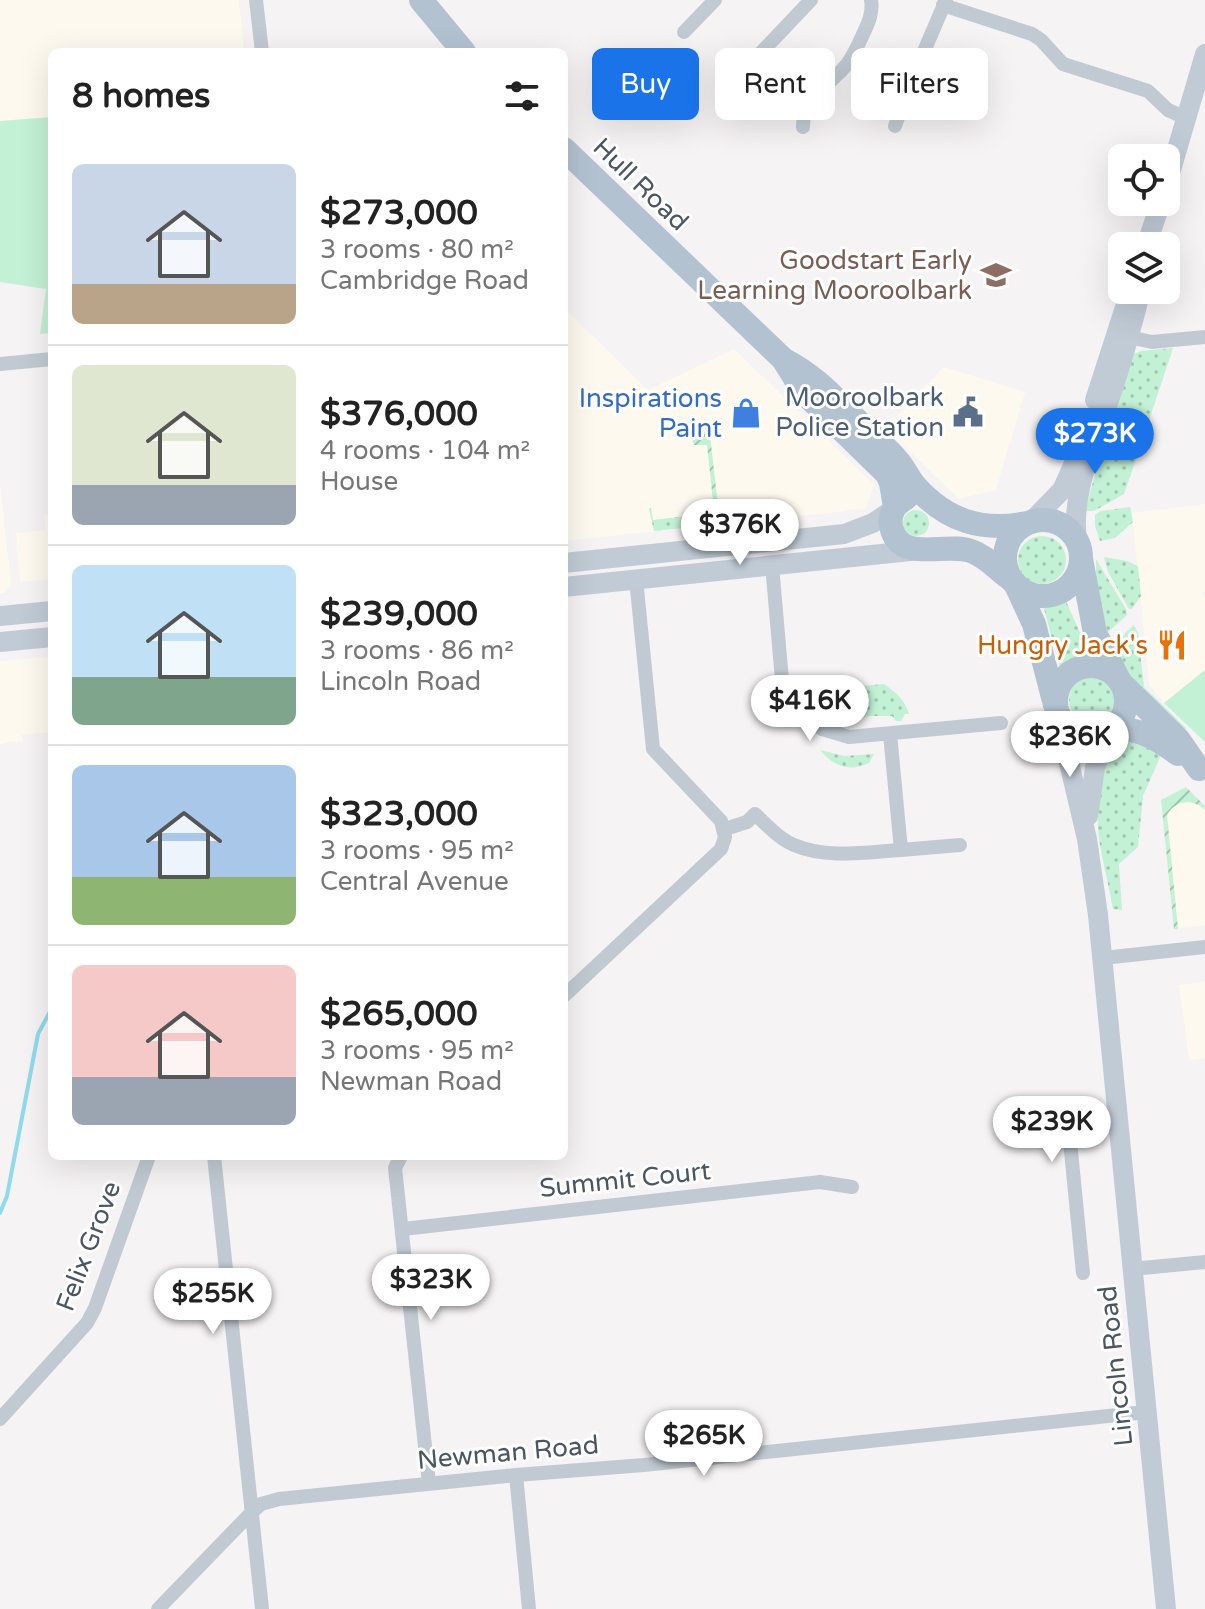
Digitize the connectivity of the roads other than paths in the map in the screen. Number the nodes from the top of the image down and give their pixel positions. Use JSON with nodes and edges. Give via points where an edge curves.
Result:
{"nodes":[{"id":1,"x":256,"y":0,"type":"edge"},
{"id":2,"x":421,"y":0,"type":"edge"},
{"id":3,"x":715,"y":0,"type":"edge"},
{"id":4,"x":811,"y":0,"type":"edge"},
{"id":5,"x":871,"y":0,"type":"edge"},
{"id":6,"x":945,"y":3,"type":"edge"},
{"id":7,"x":684,"y":32,"type":"dead end"},
{"id":8,"x":262,"y":48,"type":"edge"},
{"id":9,"x":461,"y":48,"type":"edge"},
{"id":10,"x":765,"y":48,"type":"edge"},
{"id":11,"x":1205,"y":54,"type":"edge"},
{"id":12,"x":1186,"y":118,"type":"junction"},
{"id":13,"x":895,"y":126,"type":"dead end"},
{"id":14,"x":803,"y":127,"type":"dead end"},
{"id":15,"x":1178,"y":144,"type":"edge"},
{"id":16,"x":568,"y":153,"type":"edge"},
{"id":17,"x":1126,"y":304,"type":"edge"},
{"id":18,"x":1137,"y":304,"type":"edge"},
{"id":19,"x":1129,"y":337,"type":"junction"},
{"id":20,"x":1205,"y":337,"type":"edge"},
{"id":21,"x":48,"y":359,"type":"edge"},
{"id":22,"x":0,"y":364,"type":"edge"},
{"id":23,"x":1094,"y":424,"type":"junction"},
{"id":24,"x":880,"y":454,"type":"junction"},
{"id":25,"x":931,"y":501,"type":"junction"},
{"id":26,"x":894,"y":508,"type":"junction"},
{"id":27,"x":1029,"y":523,"type":"junction"},
{"id":28,"x":922,"y":550,"type":"junction"},
{"id":29,"x":1080,"y":551,"type":"junction"},
{"id":30,"x":568,"y":563,"type":"edge"},
{"id":31,"x":772,"y":565,"type":"junction"},
{"id":32,"x":636,"y":579,"type":"junction"},
{"id":33,"x":1014,"y":582,"type":"junction"},
{"id":34,"x":568,"y":587,"type":"edge"},
{"id":35,"x":48,"y":611,"type":"edge"},
{"id":36,"x":9,"y":615,"type":"edge"},
{"id":37,"x":48,"y":637,"type":"edge"},
{"id":38,"x":10,"y":641,"type":"edge"},
{"id":39,"x":1119,"y":680,"type":"junction"},
{"id":40,"x":1058,"y":714,"type":"junction"},
{"id":41,"x":1001,"y":723,"type":"dead end"},
{"id":42,"x":1109,"y":730,"type":"junction"},
{"id":43,"x":890,"y":734,"type":"junction"},
{"id":44,"x":1202,"y":772,"type":"edge"},
{"id":45,"x":725,"y":829,"type":"junction"},
{"id":46,"x":1087,"y":839,"type":"junction"},
{"id":47,"x":960,"y":845,"type":"dead end"},
{"id":48,"x":901,"y":850,"type":"junction"},
{"id":49,"x":1205,"y":947,"type":"edge"},
{"id":50,"x":1103,"y":958,"type":"junction"},
{"id":51,"x":568,"y":992,"type":"edge"},
{"id":52,"x":1118,"y":1119,"type":"junction"},
{"id":53,"x":148,"y":1160,"type":"edge"},
{"id":54,"x":214,"y":1160,"type":"edge"},
{"id":55,"x":399,"y":1160,"type":"edge"},
{"id":56,"x":852,"y":1187,"type":"dead end"},
{"id":57,"x":403,"y":1229,"type":"junction"},
{"id":58,"x":1205,"y":1262,"type":"edge"},
{"id":59,"x":1132,"y":1269,"type":"junction"},
{"id":60,"x":1083,"y":1273,"type":"dead end"},
{"id":61,"x":1146,"y":1412,"type":"junction"},
{"id":62,"x":0,"y":1419,"type":"edge"},
{"id":63,"x":516,"y":1475,"type":"junction"},
{"id":64,"x":429,"y":1483,"type":"junction"},
{"id":65,"x":251,"y":1513,"type":"junction"},
{"id":66,"x":158,"y":1609,"type":"edge"},
{"id":67,"x":262,"y":1609,"type":"edge"},
{"id":68,"x":529,"y":1609,"type":"edge"},
{"id":69,"x":1166,"y":1609,"type":"edge"}],
"edges":[{"from":1,"to":8,"type":"street"},
{"from":2,"to":9,"type":"main road"},
{"from":3,"to":7,"type":"street"},
{"from":4,"to":10,"type":"street"},
{"from":5,"to":14,"type":"street","via":[[870,20],[857,49],[809,102]]},
{"from":6,"to":12,"type":"street","via":[[1032,34],[1063,64],[1148,91]]},
{"from":6,"to":13,"type":"street"},
{"from":11,"to":12,"type":"main road"},
{"from":12,"to":15,"type":"main road"},
{"from":16,"to":24,"type":"main road","name":"Hull Road","via":[[783,359],[813,375]]},
{"from":17,"to":23,"type":"main road"},
{"from":18,"to":19,"type":"main road"},
{"from":19,"to":20,"type":"street","via":[[1152,342]]},
{"from":19,"to":23,"type":"main road"},
{"from":21,"to":22,"type":"street"},
{"from":23,"to":27,"type":"main road","via":[[1069,478]]},
{"from":23,"to":29,"type":"main road","via":[[1076,509]]},
{"from":24,"to":25,"type":"main road","name":"Hull Road"},
{"from":24,"to":26,"type":"main road","name":"Hull Road"},
{"from":25,"to":26,"type":"main road","via":[[909,497]]},
{"from":25,"to":27,"type":"main road","name":"Hull Road","via":[[973,525]]},
{"from":25,"to":28,"type":"main road","via":[[941,518],[940,532]]},
{"from":26,"to":28,"type":"main road","name":"Hull Road","via":[[894,535],[902,545]]},
{"from":26,"to":30,"type":"main road","via":[[844,534]]},
{"from":27,"to":29,"type":"main road","via":[[1060,524]]},
{"from":27,"to":33,"type":"main road","via":[[1015,533],[1007,549],[1006,566]]},
{"from":28,"to":31,"type":"main road"},
{"from":28,"to":33,"type":"main road","via":[[971,550]]},
{"from":29,"to":33,"type":"main road","via":[[1074,580],[1065,589],[1035,595]]},
{"from":29,"to":39,"type":"main road","via":[[1095,633]]},
{"from":31,"to":32,"type":"main road"},
{"from":31,"to":43,"type":"street","via":[[782,680],[794,707],[838,734]]},
{"from":32,"to":34,"type":"main road"},
{"from":32,"to":45,"type":"street","via":[[653,749]]},
{"from":33,"to":40,"type":"main road","via":[[1038,634]]},
{"from":35,"to":36,"type":"main road"},
{"from":36,"to":38,"type":"main road"},
{"from":37,"to":38,"type":"main road"},
{"from":39,"to":40,"type":"main road","via":[[1101,667],[1077,669],[1062,685]]},
{"from":39,"to":42,"type":"main road","via":[[1125,708]]},
{"from":39,"to":44,"type":"main road","via":[[1178,739]]},
{"from":40,"to":42,"type":"main road","via":[[1080,734]]},
{"from":40,"to":46,"type":"main road","name":"Lincoln Road"},
{"from":41,"to":43,"type":"street"},
{"from":42,"to":44,"type":"main road","via":[[1136,730],[1155,737]]},
{"from":42,"to":46,"type":"main road","name":"Lincoln Road","via":[[1091,786]]},
{"from":43,"to":48,"type":"street"},
{"from":45,"to":48,"type":"street","via":[[755,814],[781,838],[811,850]]},
{"from":45,"to":51,"type":"street","via":[[721,849]]},
{"from":46,"to":50,"type":"main road","name":"Lincoln Road"},
{"from":47,"to":48,"type":"street"},
{"from":49,"to":50,"type":"street"},
{"from":50,"to":52,"type":"main road","name":"Lincoln Road"},
{"from":52,"to":59,"type":"main road","name":"Lincoln Road"},
{"from":52,"to":60,"type":"street","name":"Lincoln Road","via":[[1089,1121],[1069,1131]]},
{"from":53,"to":62,"type":"street","name":"Felix Grove","via":[[87,1323]]},
{"from":54,"to":65,"type":"street"},
{"from":55,"to":57,"type":"street","via":[[395,1168]]},
{"from":56,"to":57,"type":"street","name":"Summit Court","via":[[820,1182]]},
{"from":57,"to":64,"type":"street"},
{"from":58,"to":59,"type":"street"},
{"from":59,"to":61,"type":"main road","name":"Lincoln Road"},
{"from":61,"to":63,"type":"street","name":"Newman Road"},
{"from":61,"to":69,"type":"main road","name":"Lincoln Road"},
{"from":63,"to":64,"type":"street","name":"Newman Road"},
{"from":63,"to":68,"type":"street"},
{"from":64,"to":65,"type":"street","name":"Newman Road","via":[[279,1499]]},
{"from":65,"to":66,"type":"street","name":"Newman Road"},
{"from":65,"to":67,"type":"street"}]}
